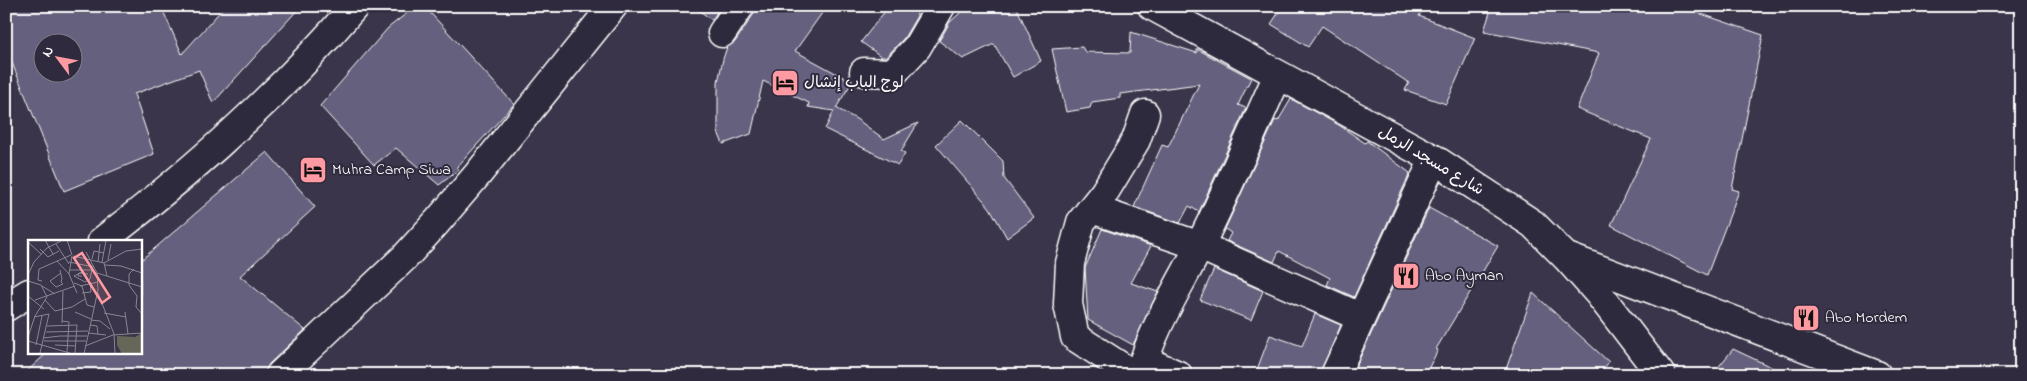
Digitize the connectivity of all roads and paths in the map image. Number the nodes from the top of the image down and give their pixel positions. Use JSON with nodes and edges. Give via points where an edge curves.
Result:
{"nodes":[{"id":1,"x":355,"y":6,"type":"edge"},
{"id":2,"x":613,"y":6,"type":"edge"},
{"id":3,"x":740,"y":6,"type":"edge"},
{"id":4,"x":941,"y":6,"type":"edge"},
{"id":5,"x":1152,"y":6,"type":"edge"},
{"id":6,"x":722,"y":33,"type":"dead end"},
{"id":7,"x":864,"y":72,"type":"dead end"},
{"id":8,"x":1278,"y":74,"type":"junction"},
{"id":9,"x":1145,"y":114,"type":"dead end"},
{"id":10,"x":1434,"y":160,"type":"junction"},
{"id":11,"x":1092,"y":209,"type":"junction"},
{"id":12,"x":103,"y":240,"type":"edge"},
{"id":13,"x":1200,"y":246,"type":"junction"},
{"id":14,"x":1566,"y":257,"type":"junction"},
{"id":15,"x":28,"y":293,"type":"edge"},
{"id":16,"x":6,"y":307,"type":"edge"},
{"id":17,"x":1360,"y":317,"type":"junction"},
{"id":18,"x":1139,"y":370,"type":"edge"},
{"id":19,"x":280,"y":375,"type":"edge"},
{"id":20,"x":1178,"y":375,"type":"edge"},
{"id":21,"x":1335,"y":375,"type":"edge"},
{"id":22,"x":1661,"y":375,"type":"edge"},
{"id":23,"x":1877,"y":375,"type":"edge"}],
"edges":[{"from":1,"to":12,"type":"street","via":[[221,143]]},
{"from":2,"to":19,"type":"street","via":[[437,222],[405,257]]},
{"from":3,"to":6,"type":"street"},
{"from":4,"to":7,"type":"street","via":[[917,47],[893,72]]},
{"from":5,"to":8,"type":"street","name":"شارع مسجد الرمل"},
{"from":8,"to":10,"type":"street","name":"شارع مسجد الرمل"},
{"from":8,"to":13,"type":"street"},
{"from":9,"to":11,"type":"street","via":[[1136,140]]},
{"from":10,"to":14,"type":"street","name":"شارع مسجد الرمل","via":[[1533,224]]},
{"from":10,"to":17,"type":"street"},
{"from":11,"to":13,"type":"street"},
{"from":11,"to":18,"type":"street","via":[[1081,222],[1070,263],[1068,304],[1075,336]]},
{"from":13,"to":17,"type":"street"},
{"from":13,"to":18,"type":"street"},
{"from":14,"to":22,"type":"street","name":"شارع مسجد الرمل","via":[[1599,294]]},
{"from":14,"to":23,"type":"street"},
{"from":15,"to":16,"type":"street"},
{"from":17,"to":21,"type":"street"},
{"from":18,"to":20,"type":"street"}]}
